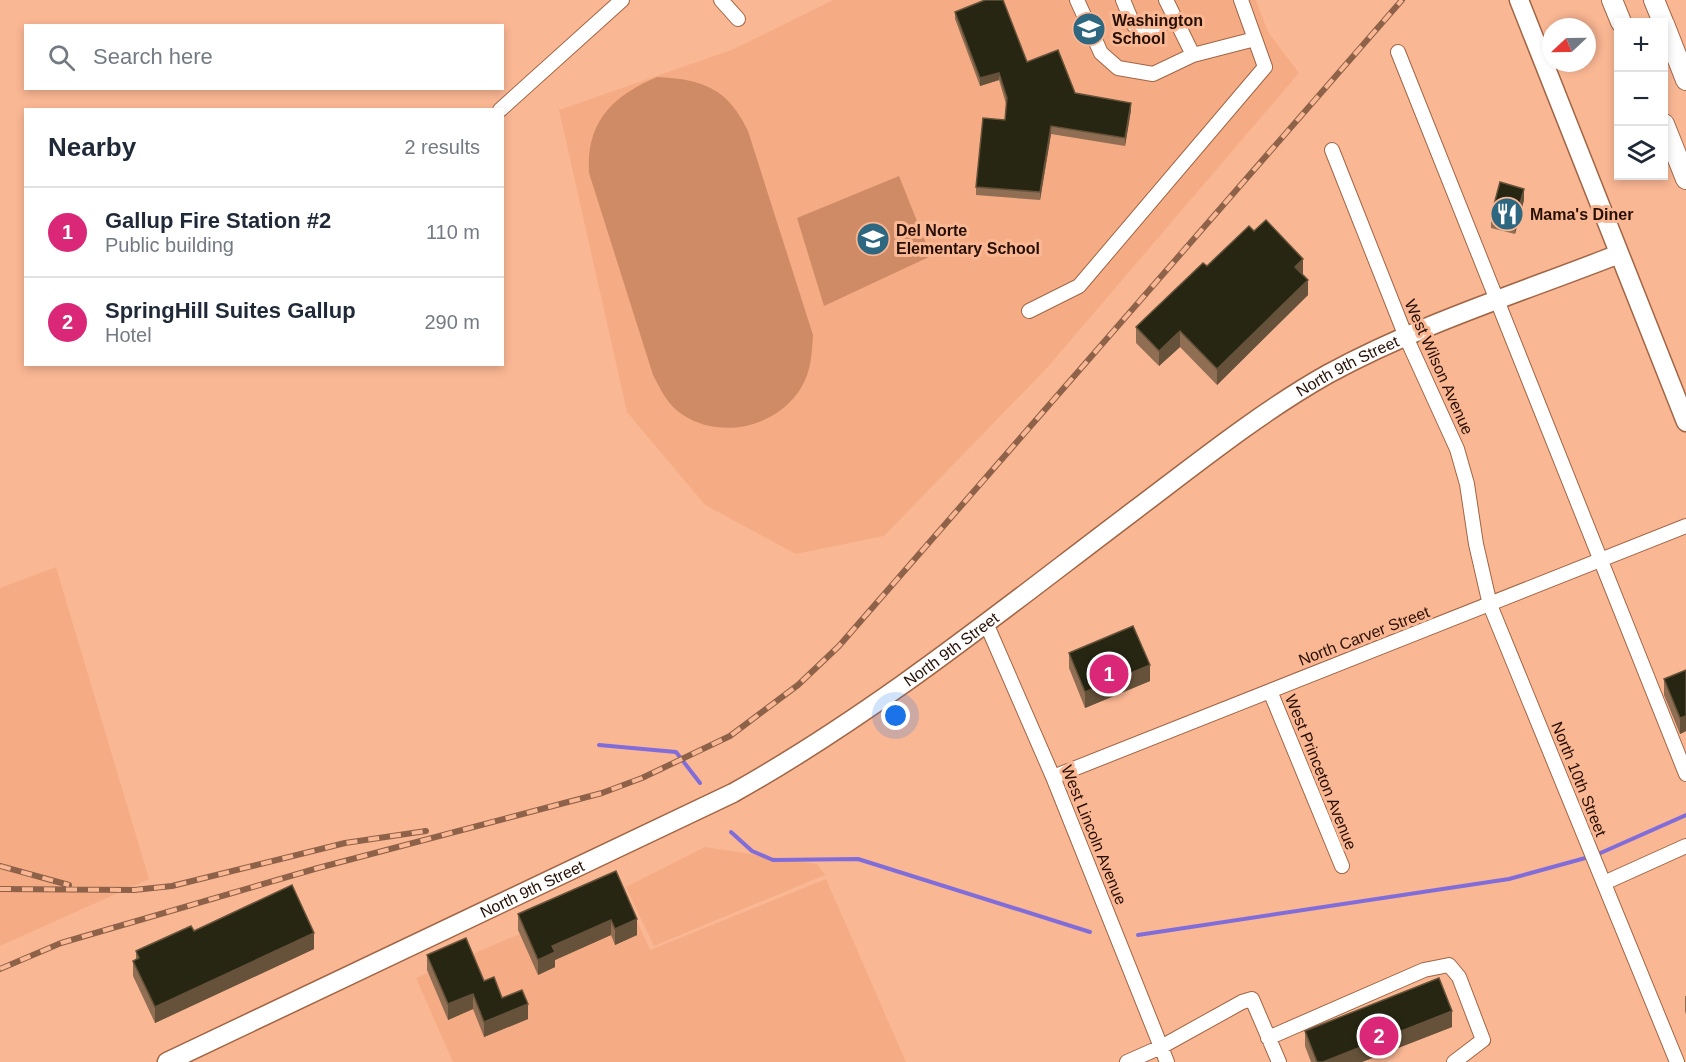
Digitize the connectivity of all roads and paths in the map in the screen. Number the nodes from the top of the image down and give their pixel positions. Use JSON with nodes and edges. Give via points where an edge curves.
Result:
{"nodes":[{"id":1,"x":622,"y":0,"type":"edge"},
{"id":2,"x":721,"y":0,"type":"edge"},
{"id":3,"x":1077,"y":0,"type":"edge"},
{"id":4,"x":1123,"y":0,"type":"edge"},
{"id":5,"x":1166,"y":0,"type":"edge"},
{"id":6,"x":1241,"y":0,"type":"edge"},
{"id":7,"x":1519,"y":0,"type":"edge"},
{"id":8,"x":1612,"y":0,"type":"edge"},
{"id":9,"x":1654,"y":0,"type":"edge"},
{"id":10,"x":1620,"y":18,"type":"edge"},
{"id":11,"x":1661,"y":18,"type":"edge"},
{"id":12,"x":738,"y":19,"type":"dead end"},
{"id":13,"x":1174,"y":20,"type":"junction"},
{"id":14,"x":1668,"y":35,"type":"edge"},
{"id":15,"x":1255,"y":39,"type":"junction"},
{"id":16,"x":1398,"y":52,"type":"dead end"},
{"id":17,"x":1193,"y":55,"type":"junction"},
{"id":18,"x":1686,"y":80,"type":"edge"},
{"id":19,"x":502,"y":108,"type":"edge"},
{"id":20,"x":1665,"y":126,"type":"edge"},
{"id":21,"x":1332,"y":150,"type":"dead end"},
{"id":22,"x":1686,"y":179,"type":"edge"},
{"id":23,"x":1619,"y":254,"type":"junction"},
{"id":24,"x":1498,"y":301,"type":"junction"},
{"id":25,"x":1029,"y":311,"type":"dead end"},
{"id":26,"x":1406,"y":337,"type":"junction"},
{"id":27,"x":1686,"y":422,"type":"edge"},
{"id":28,"x":1686,"y":526,"type":"edge"},
{"id":29,"x":1602,"y":559,"type":"junction"},
{"id":30,"x":1490,"y":605,"type":"junction"},
{"id":31,"x":986,"y":623,"type":"junction"},
{"id":32,"x":1270,"y":691,"type":"junction"},
{"id":33,"x":1686,"y":774,"type":"edge"},
{"id":34,"x":1053,"y":777,"type":"junction"},
{"id":35,"x":1686,"y":846,"type":"edge"},
{"id":36,"x":1342,"y":866,"type":"dead end"},
{"id":37,"x":1604,"y":883,"type":"junction"},
{"id":38,"x":1268,"y":1038,"type":"junction"},
{"id":39,"x":1161,"y":1047,"type":"junction"},
{"id":40,"x":167,"y":1062,"type":"edge"},
{"id":41,"x":1127,"y":1062,"type":"edge"},
{"id":42,"x":1167,"y":1062,"type":"edge"},
{"id":43,"x":1279,"y":1062,"type":"edge"},
{"id":44,"x":1454,"y":1062,"type":"edge"},
{"id":45,"x":1677,"y":1062,"type":"edge"}],
"edges":[{"from":1,"to":19,"type":"street"},
{"from":2,"to":12,"type":"street"},
{"from":3,"to":17,"type":"street","via":[[1101,53],[1119,68],[1154,74]]},
{"from":4,"to":13,"type":"street","via":[[1132,24],[1139,31]]},
{"from":5,"to":13,"type":"street"},
{"from":6,"to":15,"type":"street"},
{"from":7,"to":23,"type":"main road"},
{"from":8,"to":10,"type":"highway"},
{"from":9,"to":11,"type":"highway"},
{"from":13,"to":17,"type":"street"},
{"from":14,"to":18,"type":"highway"},
{"from":15,"to":17,"type":"street"},
{"from":15,"to":25,"type":"street","via":[[1265,67],[1079,286]]},
{"from":16,"to":24,"type":"street"},
{"from":20,"to":22,"type":"highway"},
{"from":21,"to":26,"type":"street","name":"West Wilson Avenue"},
{"from":23,"to":24,"type":"main road","name":"North 9th Street"},
{"from":23,"to":27,"type":"main road"},
{"from":24,"to":26,"type":"main road","name":"North 9th Street"},
{"from":24,"to":29,"type":"street"},
{"from":26,"to":30,"type":"street","name":"West Wilson Avenue","via":[[1457,449]]},
{"from":26,"to":31,"type":"main road","name":"North 9th Street","via":[[1328,375],[1221,446]]},
{"from":28,"to":29,"type":"street","name":"North Carver Street"},
{"from":29,"to":30,"type":"street","name":"North Carver Street"},
{"from":29,"to":33,"type":"street"},
{"from":30,"to":32,"type":"street","name":"North Carver Street"},
{"from":30,"to":37,"type":"street","name":"North 10th Street"},
{"from":31,"to":34,"type":"street","name":"West Lincoln Avenue"},
{"from":31,"to":40,"type":"main road","name":"North 9th Street","via":[[803,754],[733,793]]},
{"from":32,"to":34,"type":"street","name":"North Carver Street"},
{"from":32,"to":36,"type":"street","name":"West Princeton Avenue"},
{"from":34,"to":39,"type":"street","name":"West Lincoln Avenue"},
{"from":35,"to":37,"type":"street"},
{"from":37,"to":45,"type":"street"},
{"from":38,"to":39,"type":"street","via":[[1252,999]]},
{"from":38,"to":43,"type":"street"},
{"from":38,"to":44,"type":"street","via":[[1424,970],[1449,965],[1459,977],[1484,1040]]},
{"from":39,"to":41,"type":"street"},
{"from":39,"to":42,"type":"street","name":"West Lincoln Avenue"}]}
